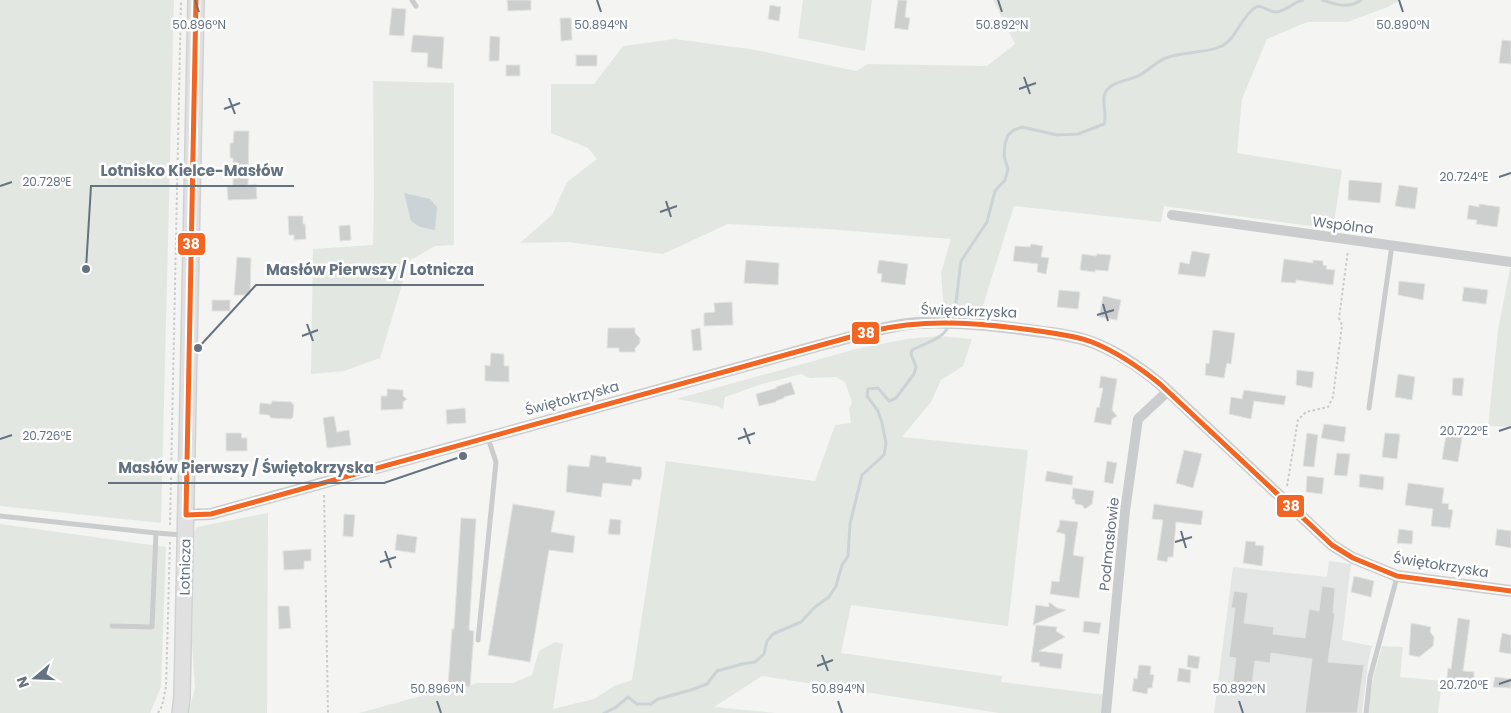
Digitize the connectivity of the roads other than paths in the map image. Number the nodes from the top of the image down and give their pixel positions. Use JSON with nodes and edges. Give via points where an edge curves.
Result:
{"nodes":[{"id":1,"x":196,"y":0,"type":"edge"},
{"id":2,"x":412,"y":0,"type":"edge"},
{"id":3,"x":416,"y":6,"type":"dead end"},
{"id":4,"x":1172,"y":215,"type":"dead end"},
{"id":5,"x":1392,"y":244,"type":"junction"},
{"id":6,"x":1511,"y":262,"type":"edge"},
{"id":7,"x":1168,"y":391,"type":"junction"},
{"id":8,"x":1369,"y":408,"type":"dead end"},
{"id":9,"x":488,"y":437,"type":"junction"},
{"id":10,"x":186,"y":515,"type":"junction"},
{"id":11,"x":0,"y":516,"type":"edge"},
{"id":12,"x":156,"y":533,"type":"junction"},
{"id":13,"x":186,"y":535,"type":"junction"},
{"id":14,"x":1397,"y":576,"type":"junction"},
{"id":15,"x":1511,"y":591,"type":"edge"},
{"id":16,"x":112,"y":626,"type":"dead end"},
{"id":17,"x":478,"y":640,"type":"dead end"},
{"id":18,"x":180,"y":713,"type":"edge"},
{"id":19,"x":1106,"y":713,"type":"edge"},
{"id":20,"x":1366,"y":713,"type":"edge"}],
"edges":[{"from":1,"to":10,"type":"main road","name":"Lotnicza"},
{"from":2,"to":3,"type":"lane"},
{"from":4,"to":5,"type":"street","name":"Wspólna"},
{"from":5,"to":6,"type":"street","name":"Wspólna"},
{"from":5,"to":8,"type":"lane"},
{"from":7,"to":9,"type":"street","name":"Świętokrzyska","via":[[1122,356],[1072,336],[962,324],[917,324],[828,343]]},
{"from":7,"to":14,"type":"street","name":"Świętokrzyska","via":[[1332,545],[1352,558]]},
{"from":7,"to":19,"type":"street","name":"Podmasłowie","via":[[1138,419],[1125,511]]},
{"from":9,"to":10,"type":"street","name":"Świętokrzyska","via":[[210,514]]},
{"from":9,"to":17,"type":"lane","via":[[496,462]]},
{"from":10,"to":13,"type":"main road","name":"Lotnicza"},
{"from":11,"to":12,"type":"lane"},
{"from":12,"to":13,"type":"lane"},
{"from":12,"to":16,"type":"lane","via":[[152,627]]},
{"from":13,"to":18,"type":"main road","name":"Lotnicza"},
{"from":14,"to":15,"type":"street","name":"Świętokrzyska"},
{"from":14,"to":20,"type":"lane","via":[[1370,677]]}]}
